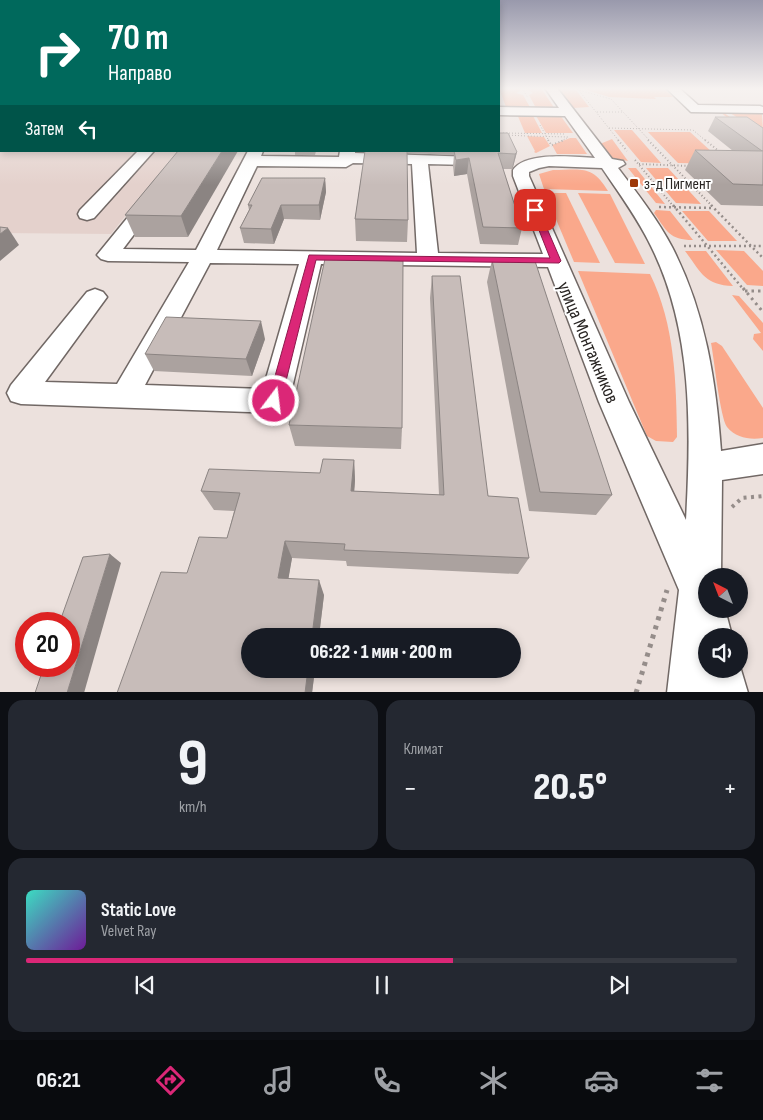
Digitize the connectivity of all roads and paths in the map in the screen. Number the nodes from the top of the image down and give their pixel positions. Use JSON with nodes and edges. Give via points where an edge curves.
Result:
{"nodes":[{"id":1,"x":537,"y":120,"type":"edge"},
{"id":2,"x":570,"y":120,"type":"edge"},
{"id":3,"x":602,"y":120,"type":"edge"},
{"id":4,"x":630,"y":120,"type":"edge"},
{"id":5,"x":608,"y":128,"type":"junction"},
{"id":6,"x":638,"y":129,"type":"junction"},
{"id":7,"x":504,"y":134,"type":"edge"},
{"id":8,"x":544,"y":134,"type":"junction"},
{"id":9,"x":574,"y":134,"type":"junction"},
{"id":10,"x":527,"y":135,"type":"junction"},
{"id":11,"x":546,"y":136,"type":"junction"},
{"id":12,"x":146,"y":152,"type":"edge"},
{"id":13,"x":189,"y":152,"type":"edge"},
{"id":14,"x":556,"y":153,"type":"junction"},
{"id":15,"x":722,"y":154,"type":"edge"},
{"id":16,"x":347,"y":155,"type":"edge"},
{"id":17,"x":253,"y":156,"type":"edge"},
{"id":18,"x":420,"y":159,"type":"junction"},
{"id":19,"x":622,"y":159,"type":"junction"},
{"id":20,"x":469,"y":160,"type":"edge"},
{"id":21,"x":638,"y":164,"type":"junction"},
{"id":22,"x":672,"y":166,"type":"junction"},
{"id":23,"x":691,"y":166,"type":"dead end"},
{"id":24,"x":240,"y":179,"type":"junction"},
{"id":25,"x":260,"y":179,"type":"edge"},
{"id":26,"x":636,"y":206,"type":"junction"},
{"id":27,"x":674,"y":207,"type":"junction"},
{"id":28,"x":714,"y":208,"type":"junction"},
{"id":29,"x":87,"y":214,"type":"dead end"},
{"id":30,"x":661,"y":246,"type":"junction"},
{"id":31,"x":707,"y":246,"type":"junction"},
{"id":32,"x":751,"y":246,"type":"junction"},
{"id":33,"x":763,"y":246,"type":"edge"},
{"id":34,"x":204,"y":255,"type":"junction"},
{"id":35,"x":312,"y":257,"type":"junction"},
{"id":36,"x":763,"y":258,"type":"edge"},
{"id":37,"x":428,"y":259,"type":"junction"},
{"id":38,"x":556,"y":261,"type":"junction"},
{"id":39,"x":745,"y":291,"type":"junction"},
{"id":40,"x":763,"y":291,"type":"edge"},
{"id":41,"x":95,"y":297,"type":"dead end"},
{"id":42,"x":763,"y":312,"type":"edge"},
{"id":43,"x":125,"y":396,"type":"junction"},
{"id":44,"x":763,"y":459,"type":"edge"},
{"id":45,"x":706,"y":468,"type":"junction"},
{"id":46,"x":700,"y":568,"type":"edge"},
{"id":47,"x":698,"y":587,"type":"edge"},
{"id":48,"x":698,"y":600,"type":"edge"},
{"id":49,"x":721,"y":678,"type":"edge"},
{"id":50,"x":690,"y":692,"type":"edge"},
{"id":51,"x":725,"y":692,"type":"edge"}],
"edges":[{"from":1,"to":8,"type":"path"},
{"from":2,"to":9,"type":"street"},
{"from":3,"to":5,"type":"path"},
{"from":4,"to":6,"type":"path"},
{"from":5,"to":6,"type":"path"},
{"from":5,"to":9,"type":"path"},
{"from":5,"to":19,"type":"path"},
{"from":6,"to":15,"type":"path","via":[[694,130]]},
{"from":6,"to":22,"type":"path"},
{"from":7,"to":10,"type":"path"},
{"from":8,"to":9,"type":"path"},
{"from":8,"to":10,"type":"path"},
{"from":8,"to":11,"type":"path"},
{"from":9,"to":11,"type":"path"},
{"from":9,"to":14,"type":"path"},
{"from":9,"to":19,"type":"street"},
{"from":10,"to":11,"type":"path"},
{"from":11,"to":14,"type":"path"},
{"from":12,"to":29,"type":"street"},
{"from":13,"to":34,"type":"street","via":[[108,254]]},
{"from":14,"to":19,"type":"street","name":"улица Монтажников"},
{"from":14,"to":38,"type":"street","name":"улица Монтажников","via":[[523,168],[521,173]]},
{"from":16,"to":17,"type":"street","via":[[346,162]]},
{"from":16,"to":18,"type":"street"},
{"from":17,"to":24,"type":"street"},
{"from":18,"to":20,"type":"street"},
{"from":18,"to":37,"type":"street"},
{"from":19,"to":21,"type":"path"},
{"from":19,"to":21,"type":"path"},
{"from":19,"to":26,"type":"street","name":"улица Монтажников"},
{"from":21,"to":22,"type":"path"},
{"from":21,"to":27,"type":"path"},
{"from":22,"to":23,"type":"path"},
{"from":22,"to":28,"type":"path"},
{"from":24,"to":25,"type":"street"},
{"from":24,"to":34,"type":"street"},
{"from":26,"to":27,"type":"path"},
{"from":26,"to":30,"type":"street","name":"улица Монтажников"},
{"from":27,"to":28,"type":"path"},
{"from":27,"to":31,"type":"path"},
{"from":28,"to":32,"type":"path"},
{"from":30,"to":31,"type":"path"},
{"from":30,"to":45,"type":"street","name":"улица Монтажников","via":[[685,306],[701,379]]},
{"from":31,"to":32,"type":"path"},
{"from":31,"to":39,"type":"path"},
{"from":32,"to":33,"type":"path"},
{"from":32,"to":36,"type":"path"},
{"from":34,"to":35,"type":"street"},
{"from":34,"to":43,"type":"street"},
{"from":35,"to":37,"type":"street"},
{"from":35,"to":43,"type":"street","via":[[274,401]]},
{"from":37,"to":38,"type":"street"},
{"from":38,"to":47,"type":"street","name":"улица Монтажников","via":[[614,402]]},
{"from":39,"to":40,"type":"path"},
{"from":39,"to":42,"type":"path"},
{"from":41,"to":43,"type":"street","via":[[21,393]]},
{"from":44,"to":45,"type":"street"},
{"from":45,"to":46,"type":"street","name":"улица Монтажников"},
{"from":48,"to":50,"type":"street","name":"улица Монтажников"},
{"from":49,"to":51,"type":"street"}]}
